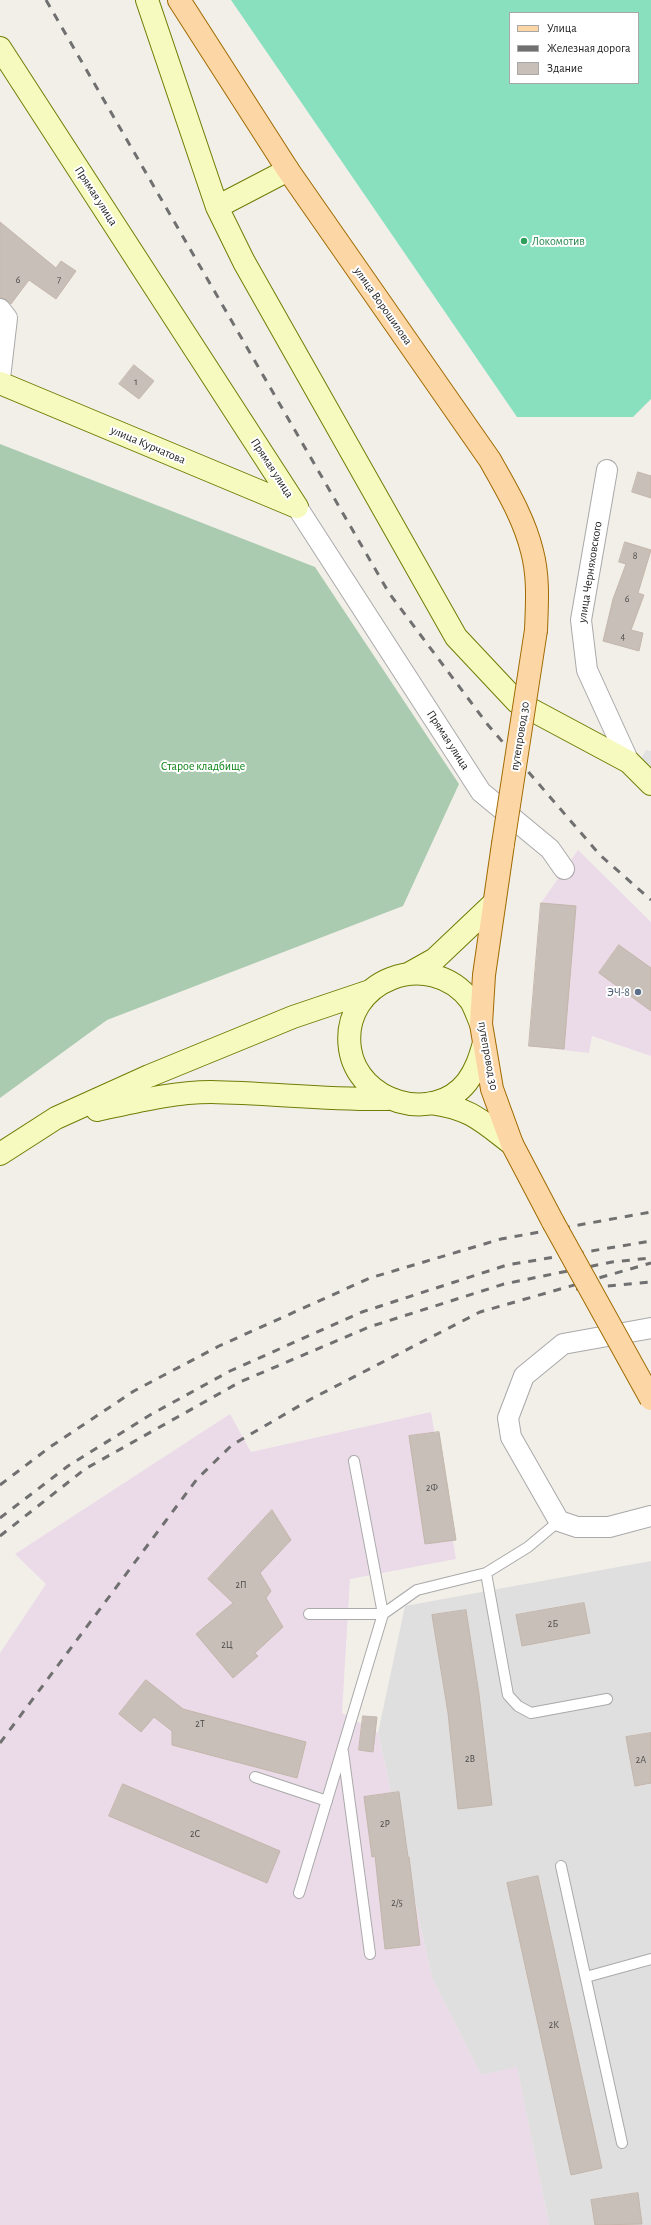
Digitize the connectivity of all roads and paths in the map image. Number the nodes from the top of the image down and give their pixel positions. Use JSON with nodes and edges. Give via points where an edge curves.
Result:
{"nodes":[{"id":1,"x":147,"y":0,"type":"edge"},
{"id":2,"x":179,"y":0,"type":"edge"},
{"id":3,"x":0,"y":48,"type":"edge"},
{"id":4,"x":288,"y":170,"type":"junction"},
{"id":5,"x":217,"y":207,"type":"junction"},
{"id":6,"x":0,"y":309,"type":"edge"},
{"id":7,"x":0,"y":378,"type":"edge"},
{"id":8,"x":0,"y":382,"type":"edge"},
{"id":9,"x":607,"y":470,"type":"dead end"},
{"id":10,"x":297,"y":507,"type":"junction"},
{"id":11,"x":536,"y":630,"type":"joint"},
{"id":12,"x":629,"y":762,"type":"junction"},
{"id":13,"x":651,"y":784,"type":"edge"},
{"id":14,"x":564,"y":869,"type":"dead end"},
{"id":15,"x":494,"y":904,"type":"junction"},
{"id":16,"x":410,"y":973,"type":"junction"},
{"id":17,"x":370,"y":991,"type":"junction"},
{"id":18,"x":482,"y":1033,"type":"junction"},
{"id":19,"x":387,"y":1099,"type":"junction"},
{"id":20,"x":431,"y":1103,"type":"junction"},
{"id":21,"x":56,"y":1118,"type":"junction"},
{"id":22,"x":512,"y":1144,"type":"junction"},
{"id":23,"x":0,"y":1154,"type":"edge"},
{"id":24,"x":651,"y":1328,"type":"edge"},
{"id":25,"x":651,"y":1399,"type":"edge"},
{"id":26,"x":354,"y":1461,"type":"dead end"},
{"id":27,"x":651,"y":1516,"type":"edge"},
{"id":28,"x":560,"y":1521,"type":"junction"},
{"id":29,"x":486,"y":1573,"type":"junction"},
{"id":30,"x":309,"y":1614,"type":"dead end"},
{"id":31,"x":383,"y":1614,"type":"junction"},
{"id":32,"x":607,"y":1699,"type":"dead end"},
{"id":33,"x":343,"y":1748,"type":"junction"},
{"id":34,"x":255,"y":1777,"type":"dead end"},
{"id":35,"x":327,"y":1801,"type":"junction"},
{"id":36,"x":562,"y":1866,"type":"dead end"},
{"id":37,"x":299,"y":1893,"type":"dead end"},
{"id":38,"x":370,"y":1954,"type":"dead end"},
{"id":39,"x":651,"y":1958,"type":"edge"},
{"id":40,"x":586,"y":1977,"type":"junction"},
{"id":41,"x":622,"y":2143,"type":"dead end"}],
"edges":[{"from":1,"to":5,"type":"street"},
{"from":2,"to":4,"type":"main road","name":"улица Ворошилова"},
{"from":3,"to":10,"type":"street","name":"Прямая улица"},
{"from":4,"to":5,"type":"street"},
{"from":4,"to":11,"type":"main road","name":"улица Ворошилова","via":[[490,460],[518,510],[532,551],[537,590]]},
{"from":5,"to":12,"type":"street","via":[[244,262],[456,636],[517,702]]},
{"from":6,"to":7,"type":"street","via":[[7,318]]},
{"from":8,"to":10,"type":"street","name":"улица Курчатова"},
{"from":9,"to":12,"type":"street","name":"улица Черняховского","via":[[580,620],[587,670]]},
{"from":10,"to":14,"type":"street","name":"Прямая улица","via":[[481,792],[550,849]]},
{"from":11,"to":15,"type":"main road","name":"путепровод 30","bridge":true},
{"from":12,"to":13,"type":"street"},
{"from":15,"to":16,"type":"street","via":[[435,959]]},
{"from":15,"to":18,"type":"main road","name":"путепровод 30","via":[[484,975]]},
{"from":16,"to":17,"type":"street","via":[[388,978]]},
{"from":16,"to":18,"type":"street","via":[[434,975],[455,985],[471,1002]]},
{"from":17,"to":19,"type":"street","via":[[357,1008],[350,1028],[350,1049],[357,1069],[370,1086]]},
{"from":17,"to":21,"type":"street","via":[[294,1017],[149,1076]]},
{"from":18,"to":20,"type":"street","via":[[478,1064],[466,1082],[451,1096]]},
{"from":18,"to":22,"type":"main road","name":"путепровод 30","via":[[492,1089]]},
{"from":19,"to":20,"type":"street","via":[[409,1105]]},
{"from":19,"to":21,"type":"street","via":[[341,1100],[210,1092],[150,1098]]},
{"from":20,"to":22,"type":"street","via":[[455,1106],[473,1115]]},
{"from":21,"to":23,"type":"street"},
{"from":22,"to":25,"type":"main road","name":"путепровод 30","bridge":true},
{"from":24,"to":28,"type":"street","via":[[563,1344],[524,1376],[508,1418],[511,1437]]},
{"from":26,"to":31,"type":"lane"},
{"from":27,"to":28,"type":"street","via":[[609,1527],[577,1527]]},
{"from":28,"to":29,"type":"lane","via":[[528,1548]]},
{"from":29,"to":31,"type":"lane","via":[[417,1590]]},
{"from":29,"to":32,"type":"lane","via":[[508,1695],[518,1706],[531,1713]]},
{"from":30,"to":31,"type":"lane"},
{"from":31,"to":33,"type":"lane"},
{"from":33,"to":35,"type":"lane"},
{"from":33,"to":38,"type":"lane"},
{"from":34,"to":35,"type":"lane"},
{"from":35,"to":37,"type":"lane"},
{"from":36,"to":40,"type":"lane"},
{"from":39,"to":40,"type":"lane"},
{"from":40,"to":41,"type":"lane"}]}
